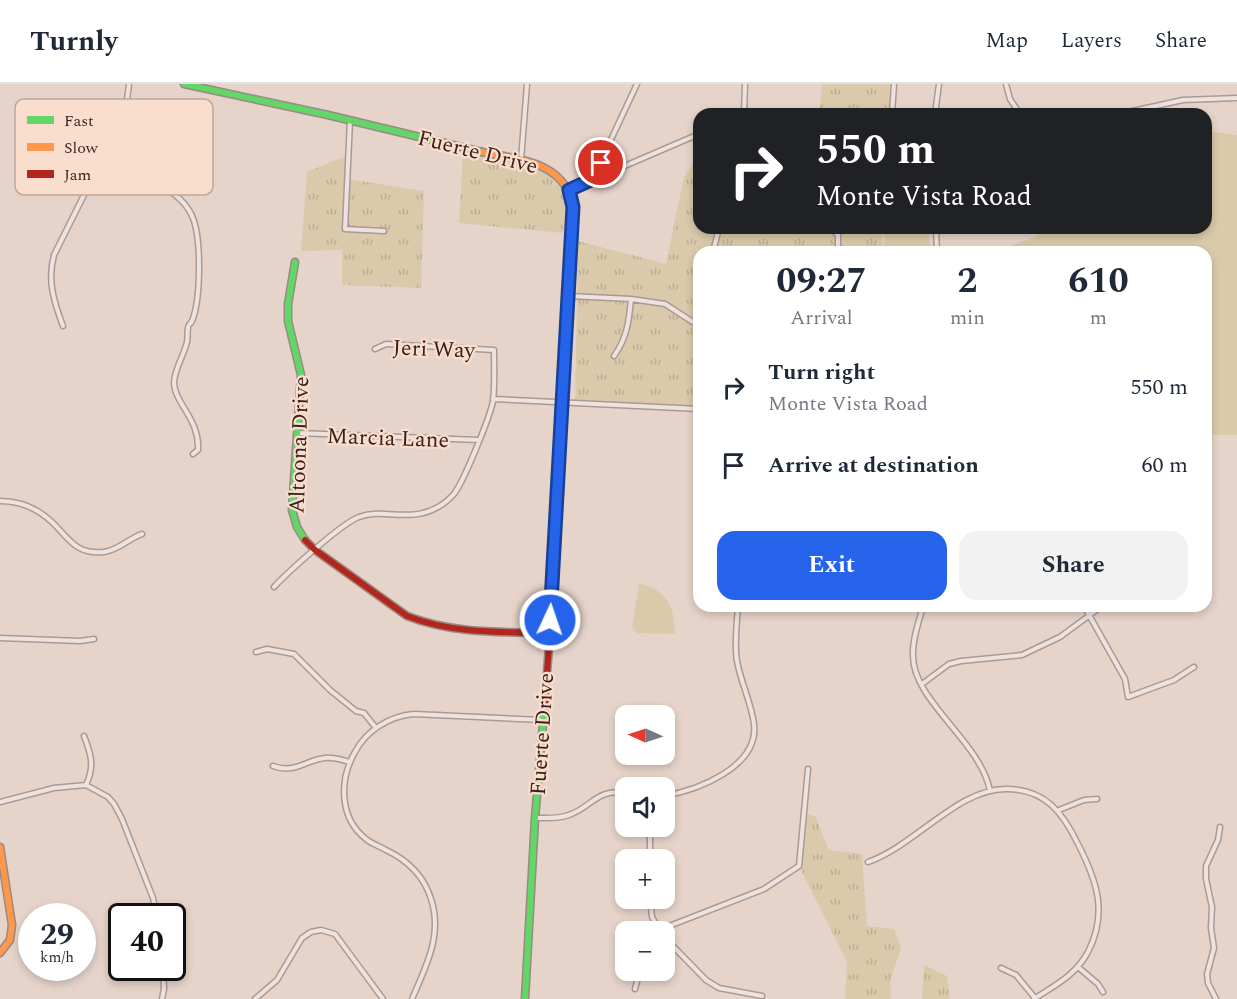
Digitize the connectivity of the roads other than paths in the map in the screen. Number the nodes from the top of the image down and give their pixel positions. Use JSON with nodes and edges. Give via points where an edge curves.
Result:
{"nodes":[{"id":1,"x":129,"y":84,"type":"edge"},
{"id":2,"x":184,"y":84,"type":"edge"},
{"id":3,"x":527,"y":84,"type":"edge"},
{"id":4,"x":637,"y":84,"type":"edge"},
{"id":5,"x":745,"y":84,"type":"edge"},
{"id":6,"x":894,"y":84,"type":"edge"},
{"id":7,"x":939,"y":84,"type":"edge"},
{"id":8,"x":1006,"y":84,"type":"edge"},
{"id":9,"x":1237,"y":98,"type":"edge"},
{"id":10,"x":128,"y":99,"type":"edge"},
{"id":11,"x":744,"y":108,"type":"edge"},
{"id":12,"x":892,"y":108,"type":"edge"},
{"id":13,"x":936,"y":108,"type":"edge"},
{"id":14,"x":1016,"y":108,"type":"edge"},
{"id":15,"x":1146,"y":108,"type":"edge"},
{"id":16,"x":350,"y":120,"type":"junction"},
{"id":17,"x":693,"y":137,"type":"edge"},
{"id":18,"x":521,"y":160,"type":"junction"},
{"id":19,"x":593,"y":179,"type":"junction"},
{"id":20,"x":569,"y":190,"type":"junction"},
{"id":21,"x":84,"y":195,"type":"edge"},
{"id":22,"x":175,"y":195,"type":"edge"},
{"id":23,"x":384,"y":231,"type":"dead end"},
{"id":24,"x":296,"y":262,"type":"dead end"},
{"id":25,"x":568,"y":296,"type":"junction"},
{"id":26,"x":631,"y":299,"type":"junction"},
{"id":27,"x":693,"y":322,"type":"edge"},
{"id":28,"x":63,"y":326,"type":"dead end"},
{"id":29,"x":375,"y":349,"type":"dead end"},
{"id":30,"x":614,"y":356,"type":"dead end"},
{"id":31,"x":493,"y":399,"type":"junction"},
{"id":32,"x":561,"y":402,"type":"junction"},
{"id":33,"x":693,"y":409,"type":"edge"},
{"id":34,"x":298,"y":433,"type":"junction"},
{"id":35,"x":479,"y":441,"type":"junction"},
{"id":36,"x":193,"y":454,"type":"dead end"},
{"id":37,"x":0,"y":501,"type":"edge"},
{"id":38,"x":142,"y":534,"type":"dead end"},
{"id":39,"x":315,"y":550,"type":"junction"},
{"id":40,"x":274,"y":587,"type":"dead end"},
{"id":41,"x":738,"y":612,"type":"edge"},
{"id":42,"x":921,"y":612,"type":"edge"},
{"id":43,"x":1088,"y":612,"type":"edge"},
{"id":44,"x":1095,"y":612,"type":"edge"},
{"id":45,"x":1090,"y":616,"type":"junction"},
{"id":46,"x":550,"y":633,"type":"junction"},
{"id":47,"x":0,"y":638,"type":"edge"},
{"id":48,"x":94,"y":639,"type":"dead end"},
{"id":49,"x":256,"y":652,"type":"dead end"},
{"id":50,"x":1194,"y":667,"type":"dead end"},
{"id":51,"x":922,"y":684,"type":"junction"},
{"id":52,"x":542,"y":720,"type":"junction"},
{"id":53,"x":376,"y":728,"type":"junction"},
{"id":54,"x":84,"y":736,"type":"dead end"},
{"id":55,"x":350,"y":762,"type":"junction"},
{"id":56,"x":273,"y":766,"type":"dead end"},
{"id":57,"x":808,"y":769,"type":"dead end"},
{"id":58,"x":86,"y":785,"type":"junction"},
{"id":59,"x":990,"y":790,"type":"junction"},
{"id":60,"x":615,"y":792,"type":"edge"},
{"id":61,"x":675,"y":793,"type":"edge"},
{"id":62,"x":1097,"y":799,"type":"dead end"},
{"id":63,"x":0,"y":802,"type":"edge"},
{"id":64,"x":1059,"y":810,"type":"junction"},
{"id":65,"x":535,"y":818,"type":"junction"},
{"id":66,"x":1220,"y":827,"type":"dead end"},
{"id":67,"x":0,"y":847,"type":"edge"},
{"id":68,"x":868,"y":861,"type":"dead end"},
{"id":69,"x":154,"y":903,"type":"edge"},
{"id":70,"x":675,"y":925,"type":"edge"},
{"id":71,"x":675,"y":948,"type":"edge"},
{"id":72,"x":0,"y":953,"type":"edge"},
{"id":73,"x":1001,"y":968,"type":"dead end"},
{"id":74,"x":1078,"y":968,"type":"junction"},
{"id":75,"x":164,"y":981,"type":"edge"},
{"id":76,"x":637,"y":981,"type":"edge"},
{"id":77,"x":635,"y":989,"type":"dead end"},
{"id":78,"x":1103,"y":992,"type":"dead end"},
{"id":79,"x":762,"y":996,"type":"dead end"},
{"id":80,"x":1034,"y":998,"type":"edge"},
{"id":81,"x":162,"y":999,"type":"edge"},
{"id":82,"x":255,"y":999,"type":"edge"},
{"id":83,"x":383,"y":999,"type":"edge"},
{"id":84,"x":412,"y":999,"type":"edge"},
{"id":85,"x":525,"y":999,"type":"edge"},
{"id":86,"x":1216,"y":999,"type":"edge"}],
"edges":[{"from":1,"to":10,"type":"street"},
{"from":2,"to":16,"type":"street","name":"Fuerte Drive"},
{"from":3,"to":18,"type":"street"},
{"from":4,"to":19,"type":"street"},
{"from":5,"to":11,"type":"street"},
{"from":6,"to":12,"type":"street"},
{"from":7,"to":13,"type":"street"},
{"from":8,"to":14,"type":"street"},
{"from":9,"to":15,"type":"street","via":[[1183,100]]},
{"from":16,"to":18,"type":"street","name":"Fuerte Drive"},
{"from":16,"to":23,"type":"street","via":[[345,229]]},
{"from":17,"to":19,"type":"street"},
{"from":18,"to":20,"type":"street","name":"Fuerte Drive","via":[[549,169]]},
{"from":19,"to":20,"type":"street"},
{"from":20,"to":25,"type":"street","name":"Fuerte Drive","via":[[573,207]]},
{"from":21,"to":28,"type":"street","via":[[51,267],[53,300]]},
{"from":22,"to":36,"type":"street","via":[[192,214],[200,273],[188,340],[174,382],[197,430],[198,450]]},
{"from":24,"to":34,"type":"street","name":"Altoona Drive","via":[[288,316],[300,365]]},
{"from":25,"to":26,"type":"street"},
{"from":25,"to":32,"type":"street","name":"Fuerte Drive"},
{"from":26,"to":27,"type":"street","via":[[665,304]]},
{"from":26,"to":30,"type":"street","via":[[628,328]]},
{"from":29,"to":31,"type":"street","name":"Jeri Way","via":[[386,344],[494,350]]},
{"from":31,"to":32,"type":"street"},
{"from":31,"to":35,"type":"street"},
{"from":32,"to":33,"type":"street"},
{"from":32,"to":46,"type":"street","name":"Fuerte Drive"},
{"from":34,"to":35,"type":"street","name":"Marcia Lane"},
{"from":34,"to":39,"type":"street","name":"Altoona Drive","via":[[292,516],[298,532]]},
{"from":35,"to":39,"type":"street","via":[[459,487],[443,504],[413,516],[373,514],[357,518]]},
{"from":37,"to":38,"type":"street","via":[[20,503],[38,511],[69,542],[90,552],[122,546]]},
{"from":39,"to":40,"type":"street"},
{"from":39,"to":46,"type":"street","name":"Altoona Drive","via":[[420,622],[448,628]]},
{"from":41,"to":61,"type":"street","via":[[737,660],[752,711],[752,741],[732,768]]},
{"from":42,"to":51,"type":"street","via":[[913,656]]},
{"from":43,"to":45,"type":"street"},
{"from":44,"to":45,"type":"street"},
{"from":45,"to":50,"type":"street","via":[[1125,679],[1128,697],[1174,680]]},
{"from":45,"to":51,"type":"street","via":[[1060,637],[1022,655],[949,664]]},
{"from":46,"to":52,"type":"street","name":"Fuerte Drive"},
{"from":47,"to":48,"type":"street"},
{"from":49,"to":53,"type":"street","via":[[267,649],[294,654],[330,690],[364,713]]},
{"from":51,"to":59,"type":"street","via":[[983,768]]},
{"from":52,"to":53,"type":"street","via":[[414,714],[396,717]]},
{"from":52,"to":65,"type":"street","name":"Fuerte Drive"},
{"from":53,"to":55,"type":"street","via":[[360,743]]},
{"from":54,"to":58,"type":"street","via":[[93,763]]},
{"from":55,"to":56,"type":"street","via":[[327,758],[296,768]]},
{"from":55,"to":84,"type":"street","via":[[344,794],[351,821],[367,840],[415,871],[434,910],[434,945]]},
{"from":57,"to":70,"type":"street","via":[[799,866],[764,889]]},
{"from":58,"to":63,"type":"street","via":[[54,788]]},
{"from":58,"to":69,"type":"street","via":[[114,804]]},
{"from":59,"to":64,"type":"street","via":[[1023,790]]},
{"from":59,"to":68,"type":"street","via":[[966,801],[894,851]]},
{"from":60,"to":65,"type":"street","via":[[600,795],[566,816]]},
{"from":62,"to":64,"type":"street"},
{"from":64,"to":74,"type":"street","via":[[1089,864],[1098,895],[1096,929]]},
{"from":65,"to":85,"type":"street","name":"Fuerte Drive"},
{"from":66,"to":86,"type":"street","via":[[1206,866],[1214,948],[1207,974]]},
{"from":67,"to":72,"type":"street","via":[[12,925],[10,940]]},
{"from":71,"to":79,"type":"street","via":[[706,980],[723,990]]},
{"from":73,"to":80,"type":"street","via":[[1016,975]]},
{"from":74,"to":78,"type":"street"},
{"from":74,"to":80,"type":"street","via":[[1063,982]]},
{"from":75,"to":81,"type":"street"},
{"from":76,"to":77,"type":"street"},
{"from":82,"to":83,"type":"street","via":[[277,980],[302,938],[321,930],[335,934]]}]}
